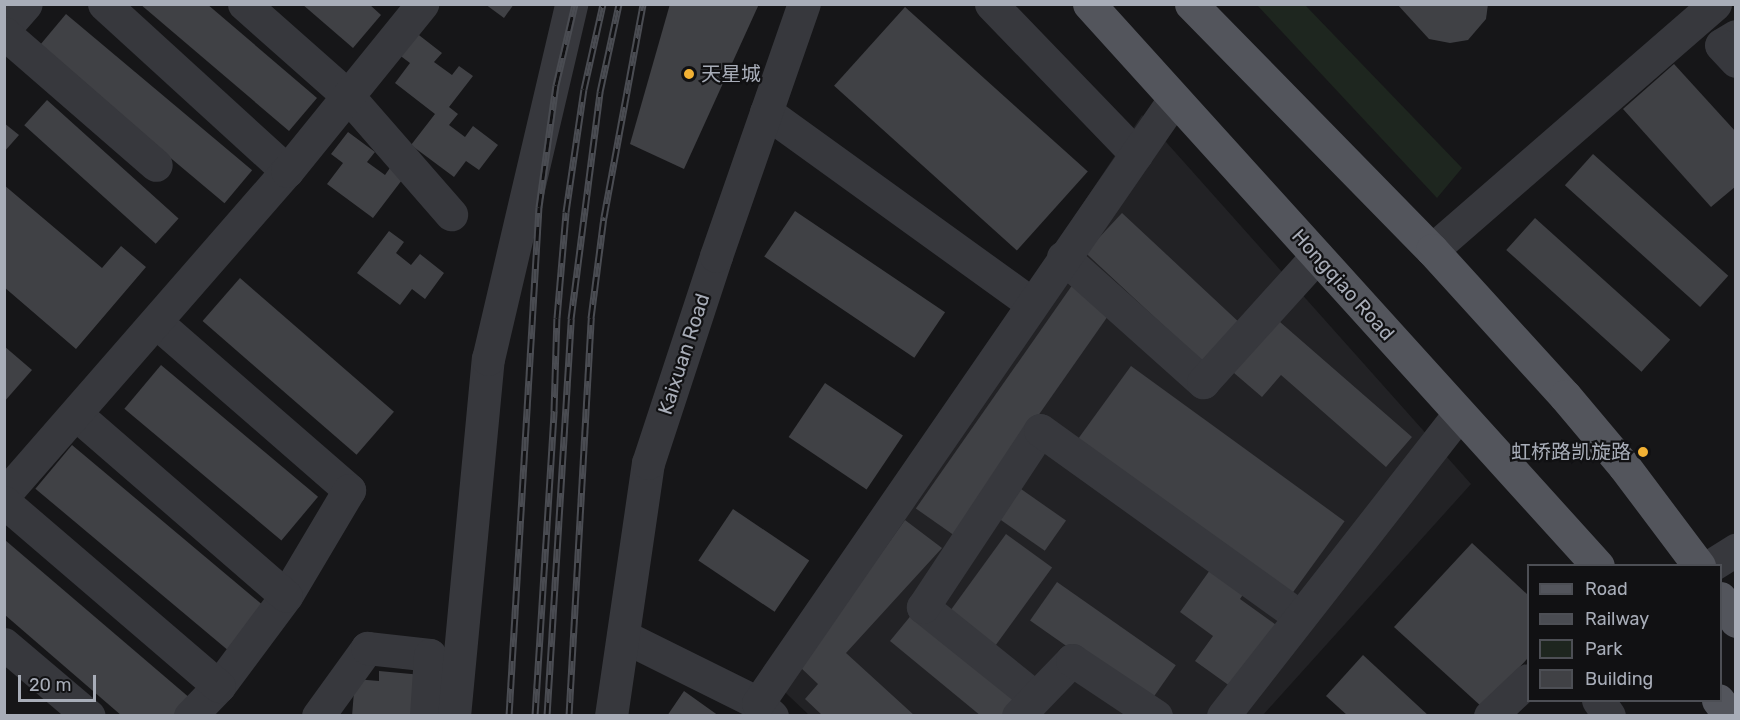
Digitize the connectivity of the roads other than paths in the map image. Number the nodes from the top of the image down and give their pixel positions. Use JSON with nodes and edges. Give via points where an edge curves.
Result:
{"nodes":[{"id":1,"x":26,"y":4,"type":"edge"},
{"id":2,"x":104,"y":4,"type":"edge"},
{"id":3,"x":244,"y":4,"type":"edge"},
{"id":4,"x":571,"y":4,"type":"edge"},
{"id":5,"x":804,"y":4,"type":"edge"},
{"id":6,"x":991,"y":4,"type":"edge"},
{"id":7,"x":1089,"y":4,"type":"edge"},
{"id":8,"x":1191,"y":4,"type":"edge"},
{"id":9,"x":1715,"y":4,"type":"edge"},
{"id":10,"x":419,"y":6,"type":"edge"},
{"id":11,"x":4,"y":31,"type":"edge"},
{"id":12,"x":1736,"y":36,"type":"edge"},
{"id":13,"x":1736,"y":61,"type":"edge"},
{"id":14,"x":348,"y":96,"type":"junction"},
{"id":15,"x":1174,"y":99,"type":"junction"},
{"id":16,"x":766,"y":112,"type":"junction"},
{"id":17,"x":1136,"y":154,"type":"junction"},
{"id":18,"x":156,"y":165,"type":"dead end"},
{"id":19,"x":287,"y":171,"type":"junction"},
{"id":20,"x":451,"y":214,"type":"dead end"},
{"id":21,"x":1432,"y":250,"type":"junction"},
{"id":22,"x":1317,"y":256,"type":"junction"},
{"id":23,"x":1063,"y":257,"type":"junction"},
{"id":24,"x":1031,"y":303,"type":"junction"},
{"id":25,"x":156,"y":322,"type":"junction"},
{"id":26,"x":1459,"y":414,"type":"junction"},
{"id":27,"x":77,"y":415,"type":"junction"},
{"id":28,"x":4,"y":495,"type":"edge"},
{"id":29,"x":4,"y":502,"type":"edge"},
{"id":30,"x":1736,"y":550,"type":"edge"},
{"id":31,"x":1596,"y":564,"type":"edge"},
{"id":32,"x":1698,"y":564,"type":"edge"},
{"id":33,"x":1713,"y":564,"type":"edge"},
{"id":34,"x":286,"y":596,"type":"junction"},
{"id":35,"x":1722,"y":601,"type":"edge"},
{"id":36,"x":1299,"y":616,"type":"junction"},
{"id":37,"x":1736,"y":621,"type":"edge"},
{"id":38,"x":623,"y":636,"type":"junction"},
{"id":39,"x":8,"y":653,"type":"edge"},
{"id":40,"x":1527,"y":681,"type":"edge"},
{"id":41,"x":219,"y":686,"type":"junction"},
{"id":42,"x":1529,"y":702,"type":"edge"},
{"id":43,"x":1599,"y":702,"type":"edge"},
{"id":44,"x":1720,"y":702,"type":"edge"},
{"id":45,"x":1027,"y":706,"type":"edge"},
{"id":46,"x":765,"y":709,"type":"edge"},
{"id":47,"x":88,"y":716,"type":"edge"},
{"id":48,"x":190,"y":716,"type":"edge"},
{"id":49,"x":318,"y":716,"type":"edge"},
{"id":50,"x":426,"y":716,"type":"edge"},
{"id":51,"x":454,"y":716,"type":"edge"},
{"id":52,"x":611,"y":716,"type":"edge"},
{"id":53,"x":1156,"y":716,"type":"edge"},
{"id":54,"x":1223,"y":716,"type":"edge"},
{"id":55,"x":1490,"y":716,"type":"edge"},
{"id":56,"x":1515,"y":716,"type":"edge"},
{"id":57,"x":1609,"y":716,"type":"edge"},
{"id":58,"x":1730,"y":716,"type":"edge"}],
"edges":[{"from":1,"to":11,"type":"street"},
{"from":2,"to":19,"type":"street"},
{"from":3,"to":14,"type":"street"},
{"from":4,"to":51,"type":"street","via":[[488,360]]},
{"from":5,"to":16,"type":"street","name":"Kaixuan Road"},
{"from":6,"to":17,"type":"street"},
{"from":7,"to":15,"type":"main road","name":"Hongqiao Road"},
{"from":8,"to":21,"type":"main road"},
{"from":9,"to":21,"type":"street"},
{"from":10,"to":14,"type":"street"},
{"from":11,"to":18,"type":"street"},
{"from":12,"to":13,"type":"street","via":[[1721,45]]},
{"from":14,"to":19,"type":"street"},
{"from":14,"to":20,"type":"street"},
{"from":15,"to":17,"type":"street"},
{"from":15,"to":22,"type":"main road","name":"Hongqiao Road"},
{"from":16,"to":24,"type":"street"},
{"from":16,"to":38,"type":"street","name":"Kaixuan Road","via":[[648,463]]},
{"from":17,"to":23,"type":"street"},
{"from":19,"to":25,"type":"street"},
{"from":21,"to":32,"type":"main road","via":[[1565,396]]},
{"from":22,"to":23,"type":"street","via":[[1203,382]]},
{"from":22,"to":26,"type":"main road","name":"Hongqiao Road"},
{"from":23,"to":24,"type":"street"},
{"from":24,"to":46,"type":"street"},
{"from":25,"to":27,"type":"street"},
{"from":25,"to":34,"type":"street","via":[[349,490]]},
{"from":26,"to":31,"type":"main road","name":"Hongqiao Road"},
{"from":26,"to":36,"type":"street"},
{"from":27,"to":28,"type":"street"},
{"from":27,"to":34,"type":"street"},
{"from":29,"to":41,"type":"street"},
{"from":30,"to":33,"type":"street"},
{"from":34,"to":41,"type":"street"},
{"from":35,"to":37,"type":"main road"},
{"from":36,"to":45,"type":"street","via":[[1040,430],[923,607]]},
{"from":36,"to":54,"type":"street"},
{"from":38,"to":46,"type":"street"},
{"from":38,"to":52,"type":"street","name":"Kaixuan Road"},
{"from":39,"to":47,"type":"street"},
{"from":40,"to":55,"type":"street"},
{"from":41,"to":48,"type":"street"},
{"from":42,"to":56,"type":"street"},
{"from":43,"to":57,"type":"street"},
{"from":44,"to":58,"type":"main road"},
{"from":45,"to":53,"type":"street","via":[[1072,660]]},
{"from":49,"to":50,"type":"street","via":[[367,648],[430,656]]}]}
